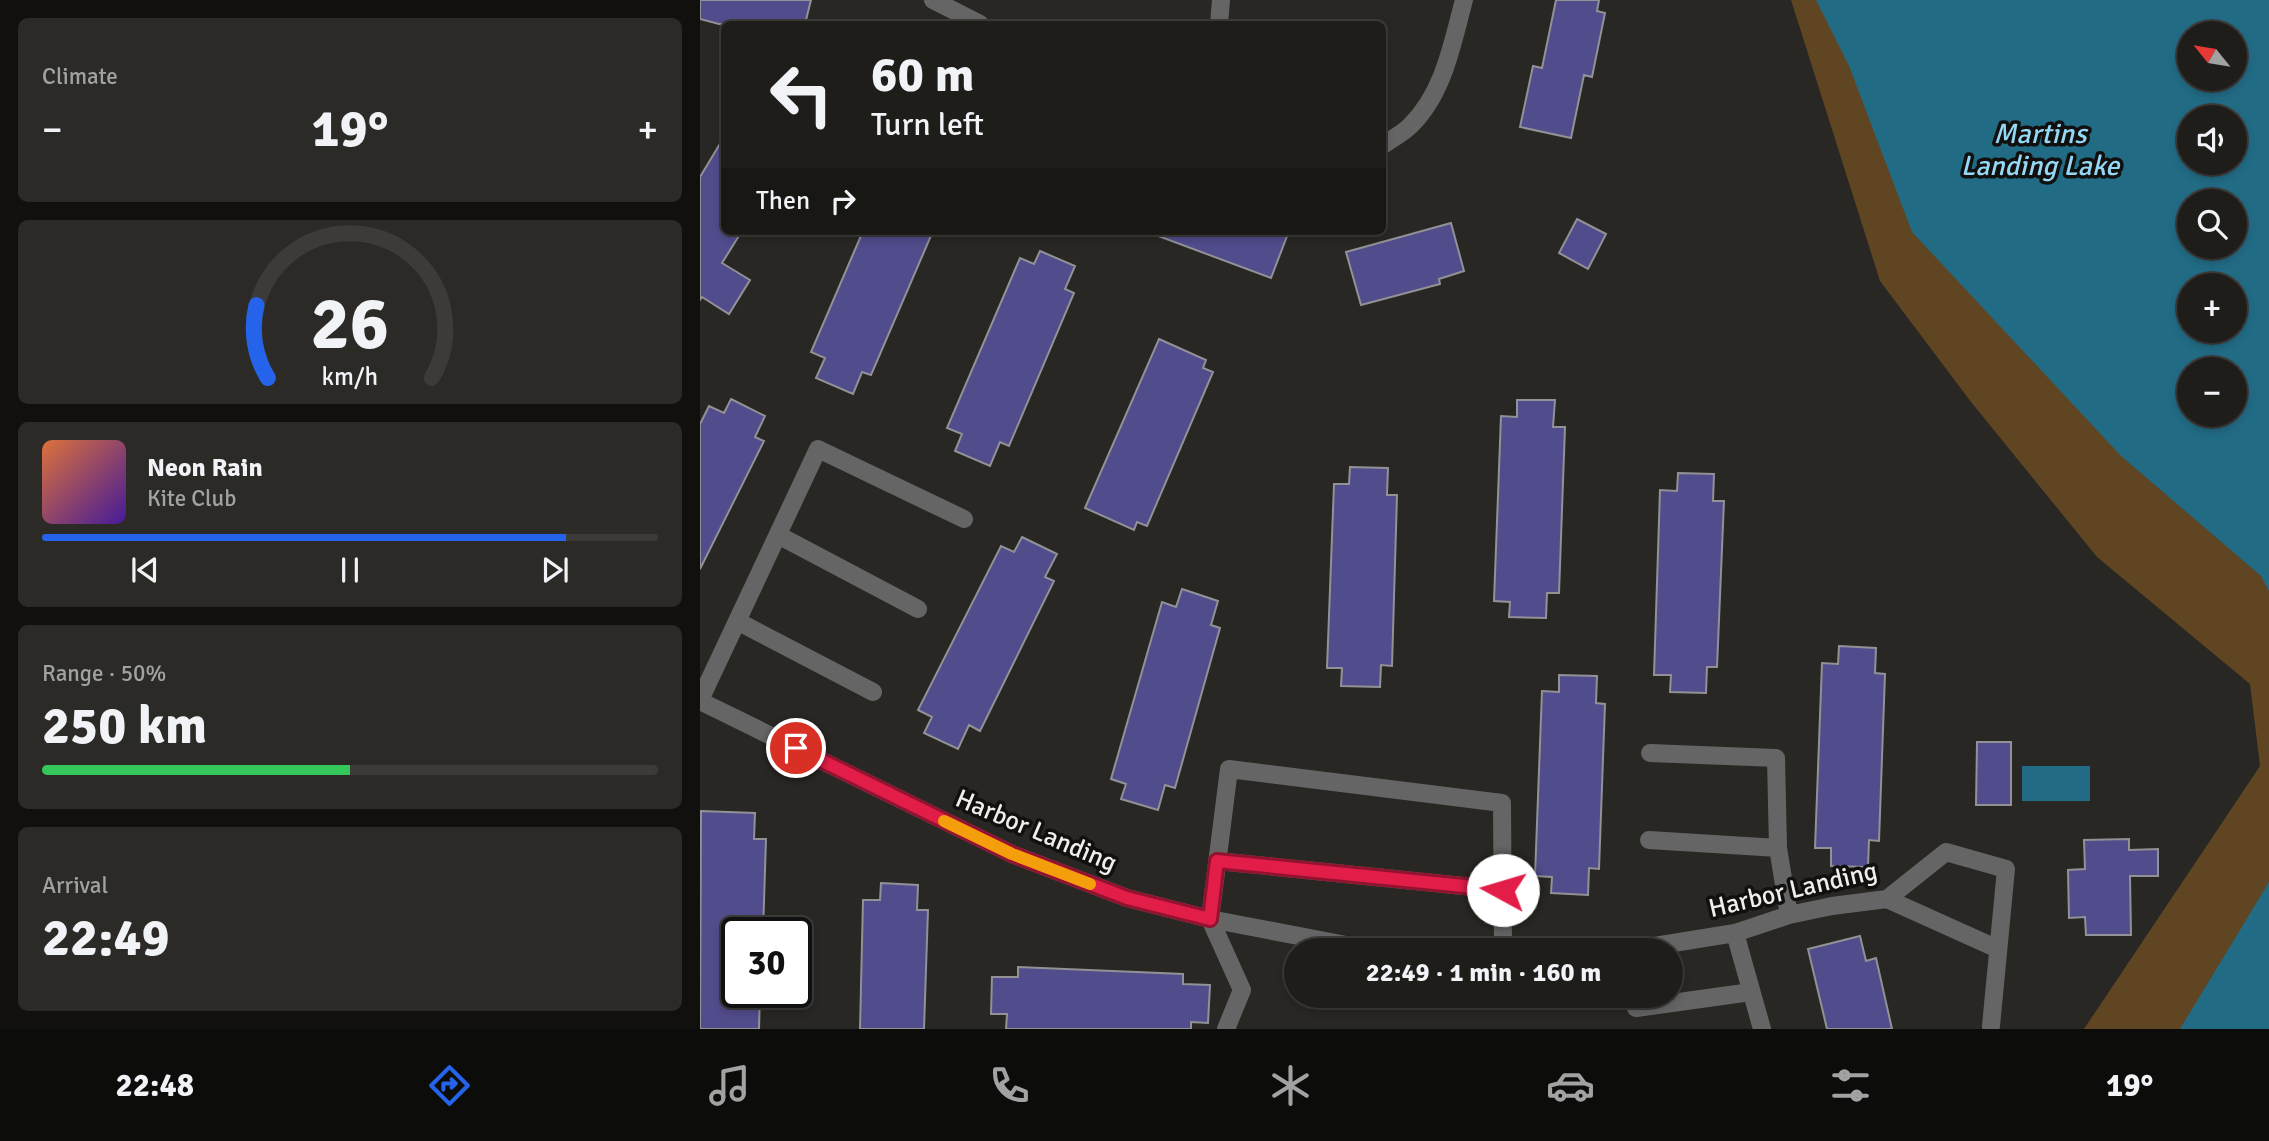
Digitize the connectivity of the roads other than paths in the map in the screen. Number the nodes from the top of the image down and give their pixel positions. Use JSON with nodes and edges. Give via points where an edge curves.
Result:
{"nodes":[{"id":1,"x":933,"y":0,"type":"edge"},
{"id":2,"x":1221,"y":0,"type":"edge"},
{"id":3,"x":1464,"y":0,"type":"edge"},
{"id":4,"x":974,"y":21,"type":"edge"},
{"id":5,"x":1219,"y":21,"type":"edge"},
{"id":6,"x":1386,"y":143,"type":"edge"},
{"id":7,"x":964,"y":519,"type":"dead end"},
{"id":8,"x":778,"y":535,"type":"junction"},
{"id":9,"x":918,"y":610,"type":"dead end"},
{"id":10,"x":737,"y":621,"type":"junction"},
{"id":11,"x":873,"y":692,"type":"dead end"},
{"id":12,"x":700,"y":700,"type":"edge"},
{"id":13,"x":1650,"y":753,"type":"dead end"},
{"id":14,"x":1649,"y":840,"type":"dead end"},
{"id":15,"x":1778,"y":848,"type":"junction"},
{"id":16,"x":1217,"y":861,"type":"junction"},
{"id":17,"x":1503,"y":890,"type":"junction"},
{"id":18,"x":1887,"y":899,"type":"junction"},
{"id":19,"x":1789,"y":915,"type":"junction"},
{"id":20,"x":1210,"y":919,"type":"junction"},
{"id":21,"x":1735,"y":933,"type":"junction"},
{"id":22,"x":1309,"y":938,"type":"edge"},
{"id":23,"x":1503,"y":938,"type":"edge"},
{"id":24,"x":1683,"y":941,"type":"edge"},
{"id":25,"x":1998,"y":949,"type":"junction"},
{"id":26,"x":1752,"y":992,"type":"junction"},
{"id":27,"x":1636,"y":1009,"type":"dead end"},
{"id":28,"x":1991,"y":1026,"type":"dead end"},
{"id":29,"x":1226,"y":1029,"type":"edge"},
{"id":30,"x":1762,"y":1029,"type":"edge"}],
"edges":[{"from":1,"to":4,"type":"street"},
{"from":2,"to":5,"type":"street"},
{"from":3,"to":6,"type":"street","via":[[1433,97],[1409,127]]},
{"from":7,"to":8,"type":"street","via":[[818,449]]},
{"from":8,"to":9,"type":"street"},
{"from":8,"to":10,"type":"street"},
{"from":10,"to":11,"type":"street"},
{"from":10,"to":12,"type":"street"},
{"from":12,"to":20,"type":"street","name":"Harbor Landing","via":[[1012,854],[1127,898]]},
{"from":13,"to":15,"type":"street","via":[[1776,758]]},
{"from":14,"to":15,"type":"street"},
{"from":15,"to":19,"type":"street"},
{"from":16,"to":17,"type":"street"},
{"from":16,"to":17,"type":"street","via":[[1229,769],[1502,803]]},
{"from":16,"to":20,"type":"street"},
{"from":17,"to":23,"type":"street"},
{"from":18,"to":19,"type":"street","name":"Harbor Landing"},
{"from":18,"to":25,"type":"street"},
{"from":18,"to":25,"type":"street","name":"Harbor Landing","via":[[1946,852],[2006,869]]},
{"from":19,"to":21,"type":"street","name":"Harbor Landing"},
{"from":20,"to":22,"type":"street","name":"Harbor Landing"},
{"from":20,"to":29,"type":"street","via":[[1242,990]]},
{"from":21,"to":24,"type":"street","name":"Harbor Landing"},
{"from":21,"to":26,"type":"street"},
{"from":25,"to":28,"type":"street","name":"Harbor Landing"},
{"from":26,"to":27,"type":"street"},
{"from":26,"to":30,"type":"street"}]}
